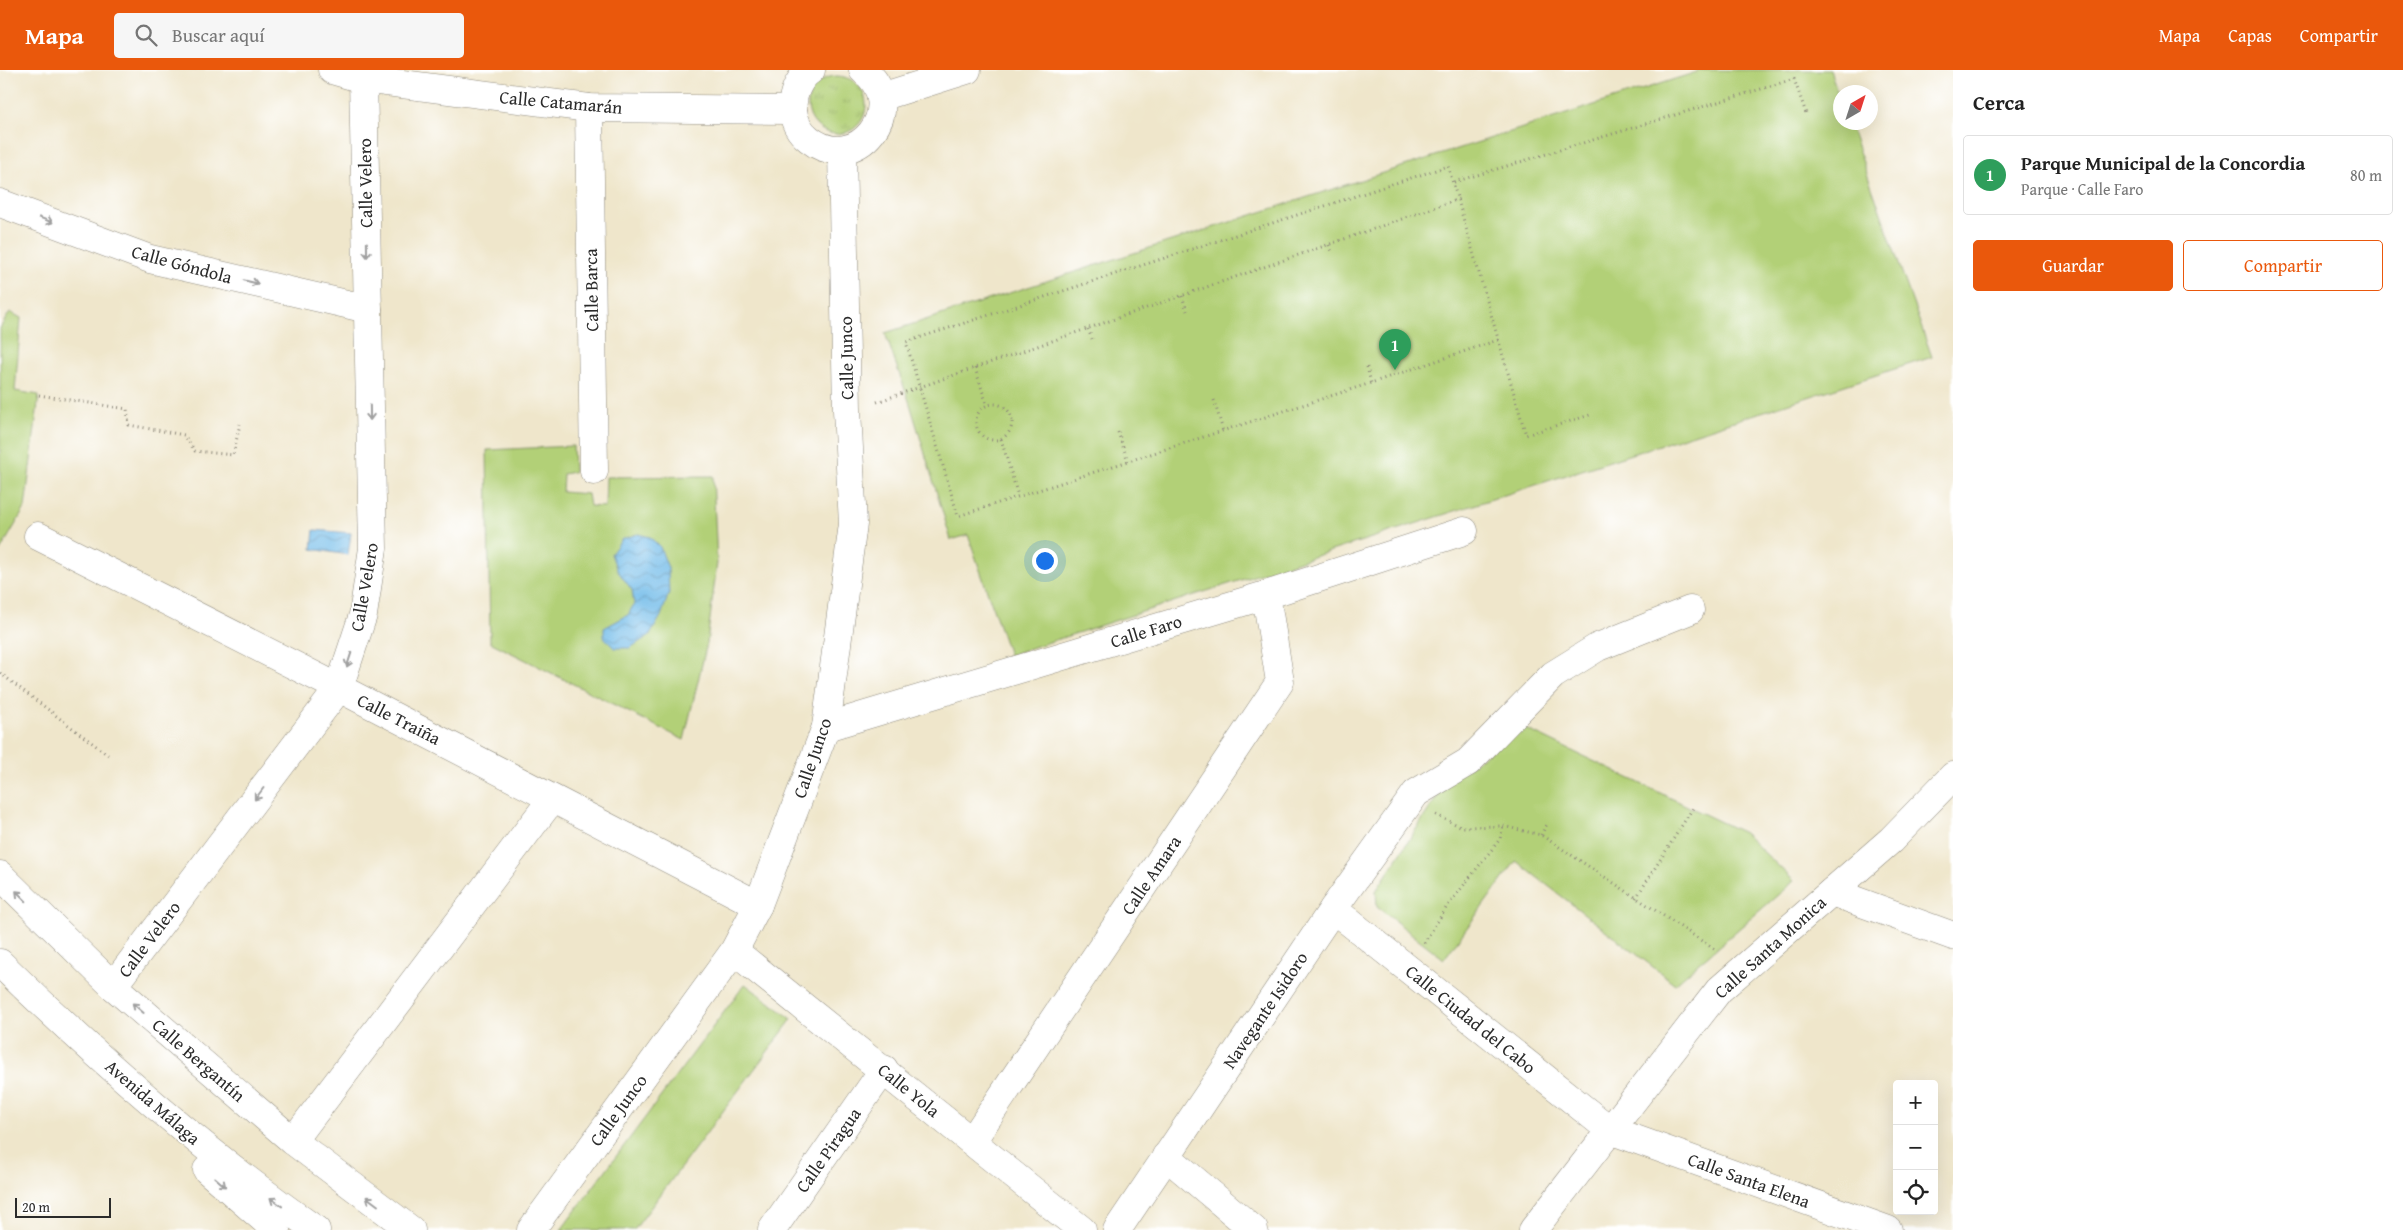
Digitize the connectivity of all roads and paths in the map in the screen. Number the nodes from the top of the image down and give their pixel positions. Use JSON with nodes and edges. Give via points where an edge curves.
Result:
{"nodes":[{"id":1,"x":332,"y":70,"type":"edge"},
{"id":2,"x":811,"y":70,"type":"edge"},
{"id":3,"x":863,"y":70,"type":"edge"},
{"id":4,"x":967,"y":70,"type":"edge"},
{"id":5,"x":363,"y":79,"type":"junction"},
{"id":6,"x":881,"y":97,"type":"junction"},
{"id":7,"x":589,"y":108,"type":"junction"},
{"id":8,"x":792,"y":110,"type":"junction"},
{"id":9,"x":1807,"y":116,"type":"dead end"},
{"id":10,"x":842,"y":150,"type":"junction"},
{"id":11,"x":1454,"y":182,"type":"junction"},
{"id":12,"x":1459,"y":199,"type":"junction"},
{"id":13,"x":0,"y":203,"type":"edge"},
{"id":14,"x":1329,"y":245,"type":"junction"},
{"id":15,"x":1333,"y":254,"type":"dead end"},
{"id":16,"x":1182,"y":296,"type":"junction"},
{"id":17,"x":368,"y":309,"type":"junction"},
{"id":18,"x":1187,"y":311,"type":"dead end"},
{"id":19,"x":1088,"y":328,"type":"junction"},
{"id":20,"x":1092,"y":339,"type":"dead end"},
{"id":21,"x":1498,"y":340,"type":"junction"},
{"id":22,"x":1367,"y":367,"type":"dead end"},
{"id":23,"x":975,"y":368,"type":"junction"},
{"id":24,"x":1372,"y":383,"type":"junction"},
{"id":25,"x":921,"y":387,"type":"junction"},
{"id":26,"x":39,"y":395,"type":"dead end"},
{"id":27,"x":1214,"y":400,"type":"dead end"},
{"id":28,"x":987,"y":405,"type":"junction"},
{"id":29,"x":848,"y":410,"type":"junction"},
{"id":30,"x":1593,"y":414,"type":"dead end"},
{"id":31,"x":240,"y":424,"type":"dead end"},
{"id":32,"x":1223,"y":431,"type":"junction"},
{"id":33,"x":1118,"y":432,"type":"dead end"},
{"id":34,"x":1001,"y":439,"type":"junction"},
{"id":35,"x":1128,"y":461,"type":"junction"},
{"id":36,"x":594,"y":472,"type":"dead end"},
{"id":37,"x":1018,"y":496,"type":"junction"},
{"id":38,"x":1464,"y":531,"type":"dead end"},
{"id":39,"x":38,"y":536,"type":"dead end"},
{"id":40,"x":1266,"y":595,"type":"junction"},
{"id":41,"x":1690,"y":610,"type":"dead end"},
{"id":42,"x":0,"y":672,"type":"edge"},
{"id":43,"x":339,"y":688,"type":"junction"},
{"id":44,"x":826,"y":727,"type":"junction"},
{"id":45,"x":108,"y":755,"type":"dead end"},
{"id":46,"x":1953,"y":776,"type":"edge"},
{"id":47,"x":1412,"y":798,"type":"junction"},
{"id":48,"x":552,"y":799,"type":"junction"},
{"id":49,"x":1694,"y":808,"type":"dead end"},
{"id":50,"x":1547,"y":824,"type":"dead end"},
{"id":51,"x":1502,"y":826,"type":"junction"},
{"id":52,"x":1541,"y":835,"type":"junction"},
{"id":53,"x":0,"y":875,"type":"edge"},
{"id":54,"x":1832,"y":892,"type":"junction"},
{"id":55,"x":1636,"y":898,"type":"junction"},
{"id":56,"x":758,"y":906,"type":"junction"},
{"id":57,"x":1333,"y":909,"type":"junction"},
{"id":58,"x":1953,"y":936,"type":"edge"},
{"id":59,"x":734,"y":951,"type":"junction"},
{"id":60,"x":0,"y":963,"type":"edge"},
{"id":61,"x":1407,"y":968,"type":"junction"},
{"id":62,"x":1744,"y":968,"type":"junction"},
{"id":63,"x":113,"y":986,"type":"junction"},
{"id":64,"x":0,"y":987,"type":"edge"},
{"id":65,"x":884,"y":1069,"type":"junction"},
{"id":66,"x":1610,"y":1130,"type":"junction"},
{"id":67,"x":293,"y":1141,"type":"junction"},
{"id":68,"x":972,"y":1141,"type":"junction"},
{"id":69,"x":1166,"y":1156,"type":"junction"},
{"id":70,"x":276,"y":1230,"type":"edge"},
{"id":71,"x":316,"y":1230,"type":"edge"},
{"id":72,"x":410,"y":1230,"type":"edge"},
{"id":73,"x":531,"y":1230,"type":"edge"},
{"id":74,"x":772,"y":1230,"type":"edge"},
{"id":75,"x":1082,"y":1230,"type":"edge"},
{"id":76,"x":1117,"y":1230,"type":"edge"},
{"id":77,"x":1254,"y":1230,"type":"edge"},
{"id":78,"x":1532,"y":1230,"type":"edge"},
{"id":79,"x":1888,"y":1230,"type":"edge"}],
"edges":[{"from":1,"to":5,"type":"street","name":"Calle Catamarán"},
{"from":2,"to":8,"type":"street","via":[[799,83]]},
{"from":3,"to":6,"type":"street","via":[[877,85]]},
{"from":4,"to":6,"type":"street"},
{"from":5,"to":7,"type":"street","name":"Calle Catamarán"},
{"from":5,"to":17,"type":"street","name":"Calle Velero","one_way":true},
{"from":6,"to":10,"type":"street","via":[[882,112],[877,126],[868,138]]},
{"from":7,"to":8,"type":"street","name":"Calle Catamarán"},
{"from":7,"to":36,"type":"street","name":"Calle Barca"},
{"from":8,"to":10,"type":"street","via":[[804,135],[815,144]]},
{"from":9,"to":11,"type":"path","via":[[1794,79]]},
{"from":10,"to":29,"type":"street","name":"Calle Junco"},
{"from":11,"to":12,"type":"path"},
{"from":11,"to":25,"type":"path","via":[[1448,166],[906,342]]},
{"from":12,"to":14,"type":"path"},
{"from":12,"to":21,"type":"path"},
{"from":13,"to":17,"type":"street","name":"Calle Góndola","one_way":true,"via":[[150,259]]},
{"from":14,"to":15,"type":"path"},
{"from":14,"to":16,"type":"path"},
{"from":16,"to":18,"type":"path"},
{"from":16,"to":19,"type":"path"},
{"from":17,"to":43,"type":"street","name":"Calle Velero","one_way":true,"via":[[373,548],[363,615]]},
{"from":19,"to":20,"type":"path"},
{"from":19,"to":23,"type":"path"},
{"from":21,"to":24,"type":"path"},
{"from":21,"to":30,"type":"path","via":[[1526,435]]},
{"from":22,"to":24,"type":"path"},
{"from":23,"to":25,"type":"path"},
{"from":23,"to":28,"type":"path"},
{"from":24,"to":32,"type":"path"},
{"from":25,"to":29,"type":"path"},
{"from":25,"to":37,"type":"path","via":[[958,516]]},
{"from":26,"to":31,"type":"path","via":[[127,409],[129,425],[184,435],[195,451],[233,455]]},
{"from":27,"to":32,"type":"path"},
{"from":28,"to":34,"type":"path","via":[[1002,405],[1010,414],[1012,426]]},
{"from":28,"to":34,"type":"path","via":[[977,415],[978,432],[988,440]]},
{"from":29,"to":44,"type":"street","name":"Calle Junco","via":[[853,524]]},
{"from":32,"to":35,"type":"path"},
{"from":33,"to":35,"type":"path"},
{"from":34,"to":37,"type":"path"},
{"from":35,"to":37,"type":"path"},
{"from":38,"to":40,"type":"street","name":"Calle Faro"},
{"from":39,"to":43,"type":"street","name":"Calle Traiña"},
{"from":40,"to":44,"type":"street","name":"Calle Faro"},
{"from":40,"to":68,"type":"street","name":"Calle Amara","via":[[1280,682]]},
{"from":41,"to":47,"type":"street","via":[[1598,647],[1553,675],[1468,762]]},
{"from":42,"to":45,"type":"path"},
{"from":43,"to":48,"type":"street","name":"Calle Traiña"},
{"from":43,"to":63,"type":"street","name":"Calle Velero","one_way":true},
{"from":44,"to":56,"type":"street","name":"Calle Junco"},
{"from":46,"to":54,"type":"street","name":"Calle Santa Monica","via":[[1891,840]]},
{"from":47,"to":51,"type":"path","via":[[1462,827]]},
{"from":47,"to":57,"type":"street","name":"Navegante Isidoro"},
{"from":48,"to":56,"type":"street","name":"Calle Traiña"},
{"from":48,"to":67,"type":"street"},
{"from":49,"to":55,"type":"path"},
{"from":50,"to":52,"type":"path"},
{"from":51,"to":52,"type":"path"},
{"from":51,"to":61,"type":"path","via":[[1500,839],[1446,908]]},
{"from":52,"to":55,"type":"path"},
{"from":63,"to":53,"type":"street","name":"Calle Bergantín","one_way":true},
{"from":54,"to":58,"type":"street"},
{"from":54,"to":62,"type":"street","name":"Calle Santa Monica"},
{"from":55,"to":62,"type":"path"},
{"from":56,"to":59,"type":"street","name":"Calle Junco"},
{"from":57,"to":61,"type":"street","name":"Calle Ciudad del Cabo"},
{"from":57,"to":69,"type":"street","name":"Navegante Isidoro"},
{"from":59,"to":65,"type":"street","name":"Calle Yola"},
{"from":59,"to":73,"type":"street","name":"Calle Junco"},
{"from":71,"to":60,"type":"street","name":"Avenida Málaga","one_way":true,"via":[[204,1146]]},
{"from":61,"to":66,"type":"street","name":"Calle Ciudad del Cabo"},
{"from":62,"to":66,"type":"street","name":"Calle Santa Monica","via":[[1719,990]]},
{"from":67,"to":63,"type":"street","name":"Calle Bergantín","one_way":true},
{"from":64,"to":70,"type":"street","name":"Avenida Málaga","one_way":true},
{"from":65,"to":68,"type":"street","name":"Calle Yola"},
{"from":65,"to":74,"type":"street","name":"Calle Piragua"},
{"from":66,"to":78,"type":"street","name":"Calle Santa Monica"},
{"from":66,"to":79,"type":"street","name":"Calle Santa Elena"},
{"from":72,"to":67,"type":"street","name":"Calle Bergantín","one_way":true},
{"from":68,"to":75,"type":"street","name":"Calle Yola"},
{"from":69,"to":76,"type":"street","name":"Navegante Isidoro"},
{"from":69,"to":77,"type":"street"}]}
